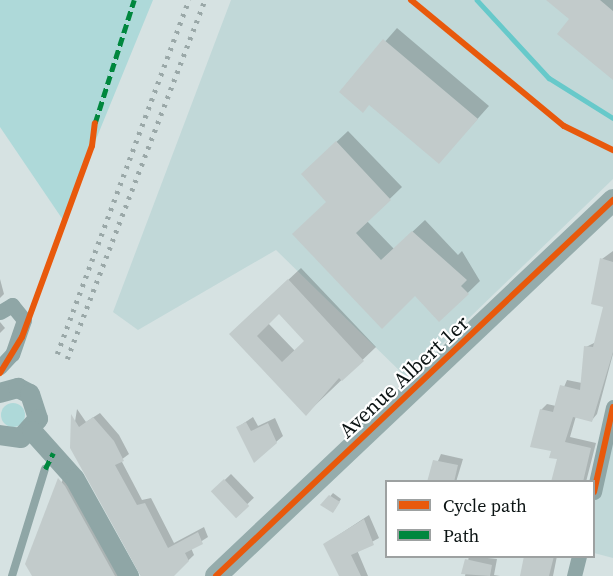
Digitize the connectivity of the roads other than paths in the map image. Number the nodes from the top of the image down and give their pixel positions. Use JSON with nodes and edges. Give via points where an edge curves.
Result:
{"nodes":[{"id":1,"x":613,"y":200,"type":"edge"},
{"id":2,"x":0,"y":312,"type":"edge"},
{"id":3,"x":0,"y":367,"type":"edge"},
{"id":4,"x":0,"y":393,"type":"edge"},
{"id":5,"x":612,"y":414,"type":"edge"},
{"id":6,"x":32,"y":431,"type":"junction"},
{"id":7,"x":0,"y":435,"type":"edge"},
{"id":8,"x":45,"y":469,"type":"dead end"},
{"id":9,"x":595,"y":488,"type":"edge"},
{"id":10,"x":578,"y":558,"type":"edge"},
{"id":11,"x":12,"y":576,"type":"edge"},
{"id":12,"x":129,"y":576,"type":"edge"},
{"id":13,"x":216,"y":576,"type":"edge"},
{"id":14,"x":574,"y":576,"type":"edge"}],
"edges":[{"from":1,"to":13,"type":"main road","name":"Avenue Albert 1er"},
{"from":2,"to":3,"type":"street","via":[[12,305],[24,320],[12,354]]},
{"from":4,"to":6,"type":"street","via":[[18,388],[30,394],[39,419]]},
{"from":5,"to":9,"type":"street"},
{"from":6,"to":7,"type":"street","via":[[12,439]]},
{"from":6,"to":12,"type":"street","via":[[75,479]]},
{"from":8,"to":11,"type":"lane"},
{"from":10,"to":14,"type":"street"}]}
